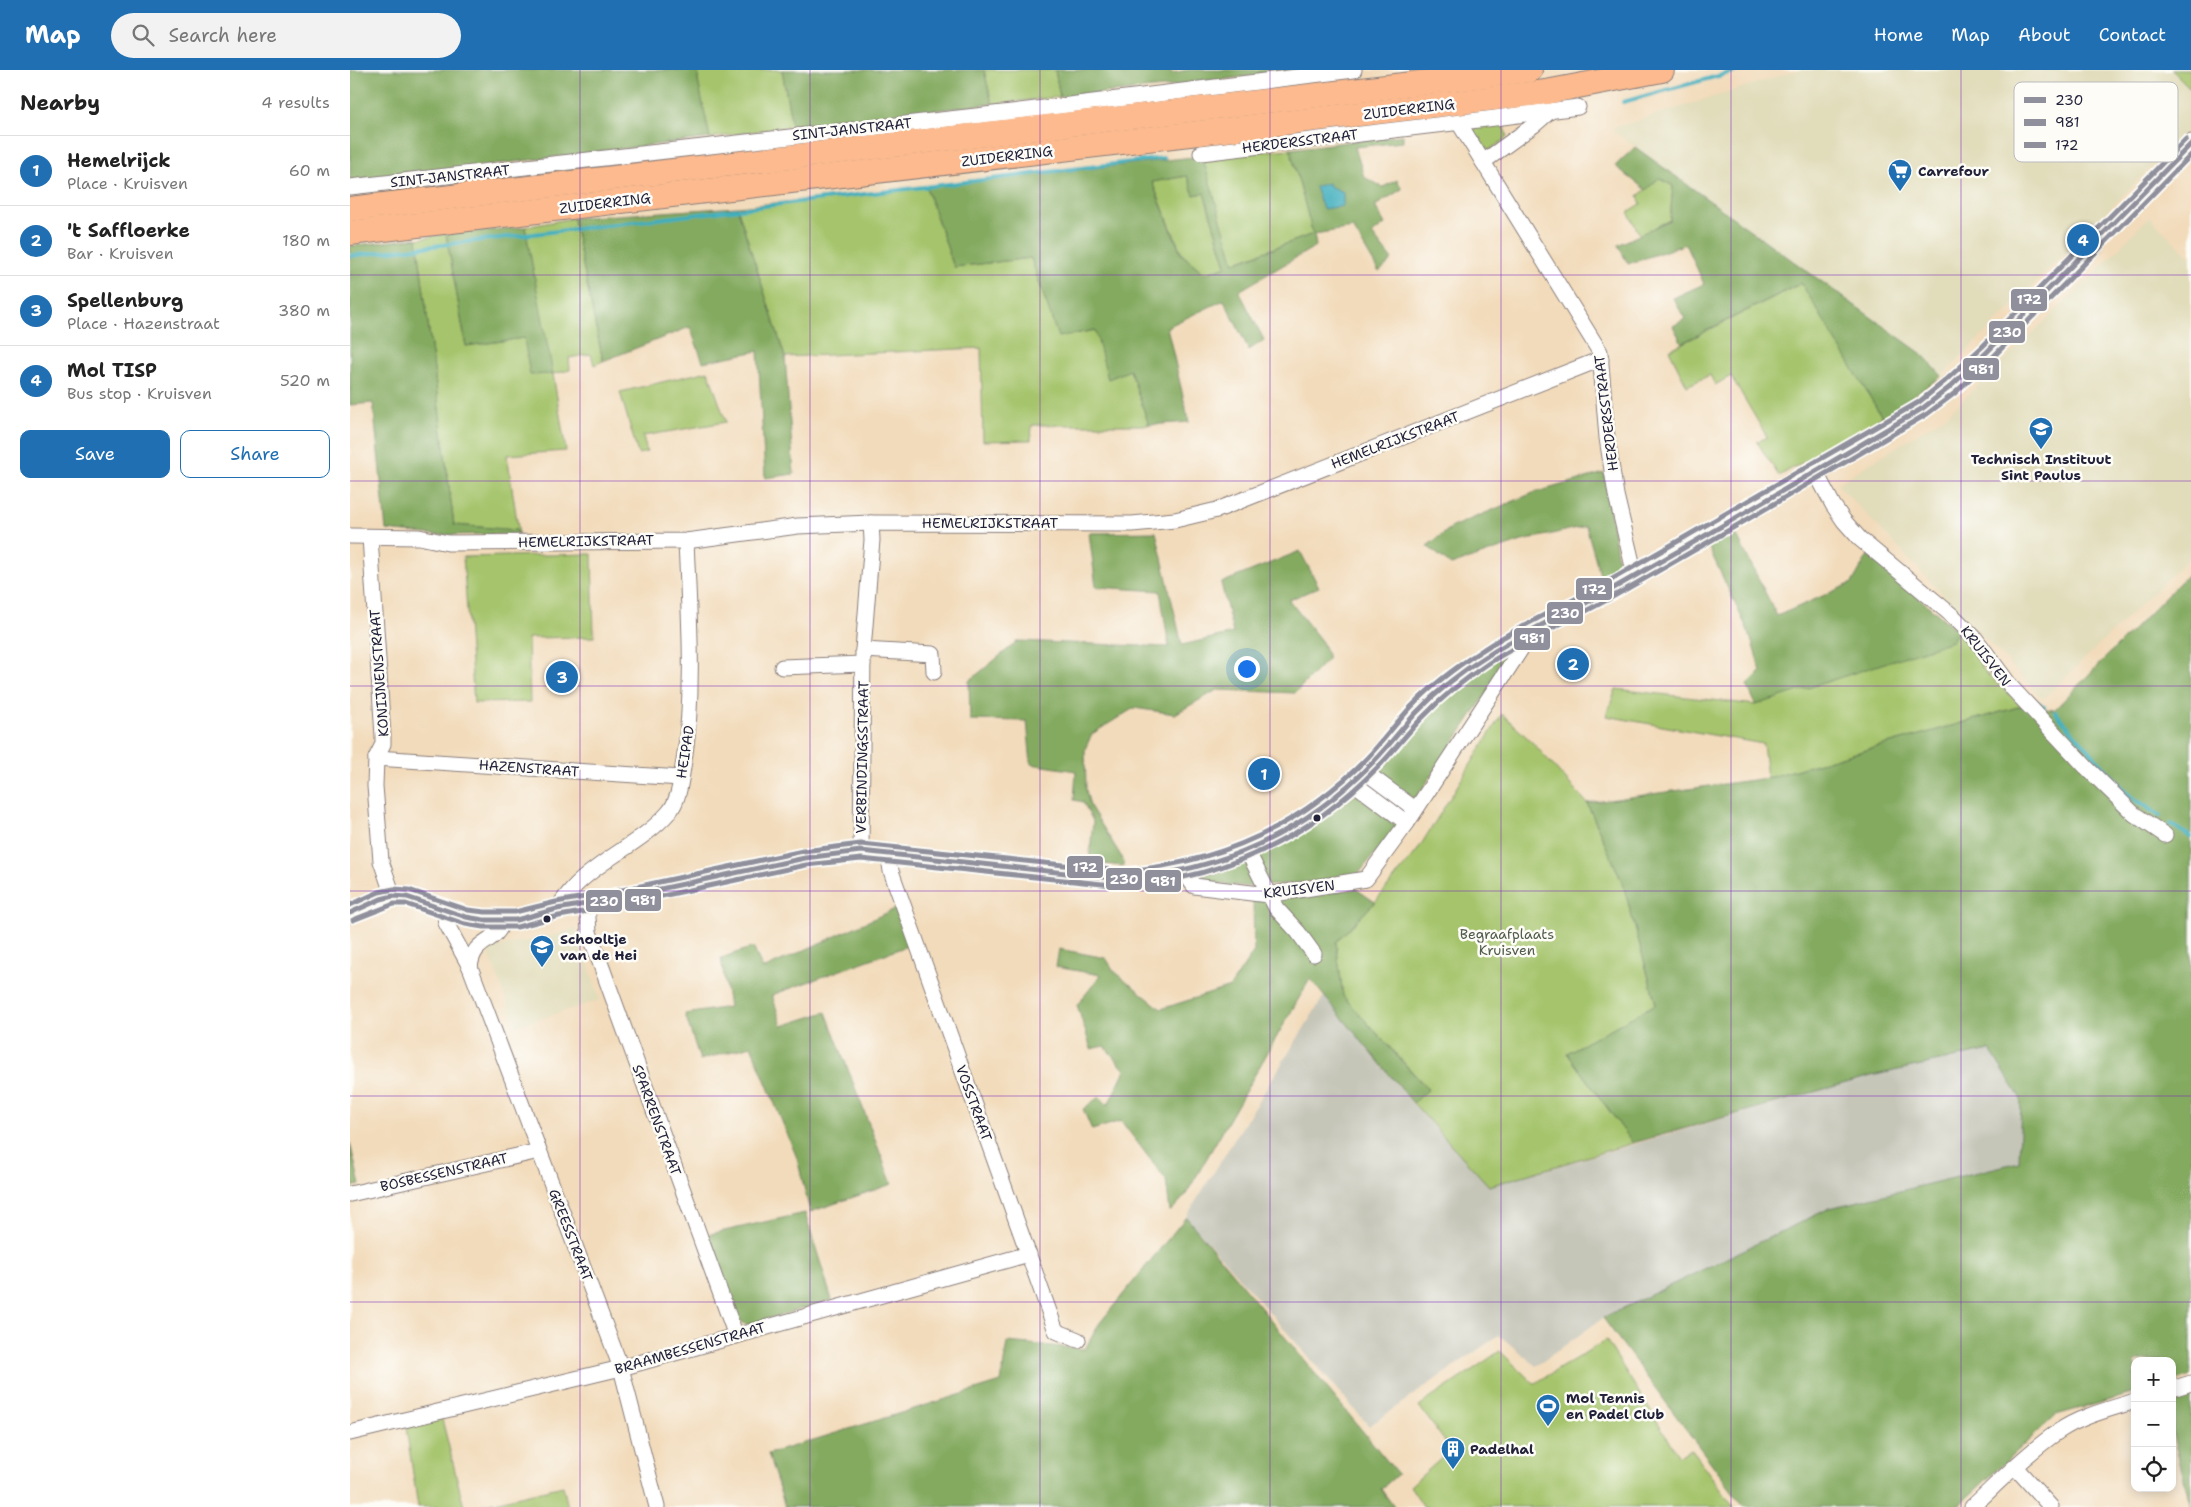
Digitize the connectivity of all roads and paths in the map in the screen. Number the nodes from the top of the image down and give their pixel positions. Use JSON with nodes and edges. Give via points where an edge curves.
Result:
{"nodes":[{"id":1,"x":1354,"y":70,"type":"edge"},
{"id":2,"x":1530,"y":70,"type":"edge"},
{"id":3,"x":1662,"y":70,"type":"edge"},
{"id":4,"x":1578,"y":107,"type":"dead end"},
{"id":5,"x":1549,"y":112,"type":"junction"},
{"id":6,"x":1460,"y":123,"type":"junction"},
{"id":7,"x":2191,"y":144,"type":"edge"},
{"id":8,"x":1201,"y":153,"type":"dead end"},
{"id":9,"x":2178,"y":157,"type":"edge"},
{"id":10,"x":1484,"y":162,"type":"junction"},
{"id":11,"x":2173,"y":162,"type":"edge"},
{"id":12,"x":350,"y":187,"type":"edge"},
{"id":13,"x":350,"y":209,"type":"edge"},
{"id":14,"x":350,"y":233,"type":"edge"},
{"id":15,"x":1601,"y":359,"type":"junction"},
{"id":16,"x":1815,"y":471,"type":"junction"},
{"id":17,"x":871,"y":523,"type":"junction"},
{"id":18,"x":350,"y":536,"type":"edge"},
{"id":19,"x":370,"y":536,"type":"junction"},
{"id":20,"x":686,"y":541,"type":"junction"},
{"id":21,"x":1635,"y":575,"type":"junction"},
{"id":22,"x":1523,"y":634,"type":"junction"},
{"id":23,"x":863,"y":657,"type":"junction"},
{"id":24,"x":782,"y":667,"type":"dead end"},
{"id":25,"x":934,"y":672,"type":"dead end"},
{"id":26,"x":376,"y":758,"type":"junction"},
{"id":27,"x":1358,"y":776,"type":"junction"},
{"id":28,"x":681,"y":778,"type":"junction"},
{"id":29,"x":1416,"y":809,"type":"junction"},
{"id":30,"x":1407,"y":822,"type":"junction"},
{"id":31,"x":2165,"y":835,"type":"dead end"},
{"id":32,"x":861,"y":850,"type":"junction"},
{"id":33,"x":1247,"y":850,"type":"junction"},
{"id":34,"x":888,"y":852,"type":"junction"},
{"id":35,"x":1184,"y":872,"type":"junction"},
{"id":36,"x":393,"y":896,"type":"junction"},
{"id":37,"x":1268,"y":896,"type":"junction"},
{"id":38,"x":587,"y":903,"type":"junction"},
{"id":39,"x":557,"y":909,"type":"junction"},
{"id":40,"x":351,"y":910,"type":"edge"},
{"id":41,"x":444,"y":910,"type":"junction"},
{"id":42,"x":503,"y":920,"type":"junction"},
{"id":43,"x":1314,"y":954,"type":"dead end"},
{"id":44,"x":470,"y":967,"type":"junction"},
{"id":45,"x":539,"y":1151,"type":"junction"},
{"id":46,"x":350,"y":1194,"type":"edge"},
{"id":47,"x":1028,"y":1254,"type":"junction"},
{"id":48,"x":736,"y":1336,"type":"junction"},
{"id":49,"x":1078,"y":1340,"type":"dead end"},
{"id":50,"x":621,"y":1368,"type":"junction"},
{"id":51,"x":2191,"y":1383,"type":"edge"},
{"id":52,"x":2176,"y":1388,"type":"edge"},
{"id":53,"x":2132,"y":1402,"type":"edge"},
{"id":54,"x":350,"y":1433,"type":"edge"},
{"id":55,"x":2015,"y":1467,"type":"junction"},
{"id":56,"x":657,"y":1507,"type":"edge"},
{"id":57,"x":1972,"y":1507,"type":"edge"},
{"id":58,"x":2051,"y":1507,"type":"edge"}],
"edges":[{"from":1,"to":12,"type":"street","name":"SINT-JANSTRAAT"},
{"from":2,"to":13,"type":"highway","name":"ZUIDERRING"},
{"from":3,"to":14,"type":"highway","name":"ZUIDERRING","via":[[1546,92]]},
{"from":4,"to":5,"type":"street","name":"HERDERSSTRAAT"},
{"from":5,"to":6,"type":"street","name":"HERDERSSTRAAT"},
{"from":5,"to":10,"type":"street"},
{"from":6,"to":8,"type":"street","name":"HERDERSSTRAAT"},
{"from":6,"to":10,"type":"street","name":"HERDERSSTRAAT"},
{"from":7,"to":9,"type":"street"},
{"from":10,"to":15,"type":"street","name":"HERDERSSTRAAT","via":[[1596,344]]},
{"from":11,"to":16,"type":"street","via":[[1956,383],[1923,408]]},
{"from":15,"to":17,"type":"street","name":"HEMELRIJKSTRAAT","via":[[1217,510],[1174,520],[1132,524]]},
{"from":15,"to":21,"type":"street","name":"HERDERSSTRAAT","via":[[1607,438],[1616,495]]},
{"from":16,"to":21,"type":"street"},
{"from":16,"to":31,"type":"street","name":"KRUISVEN","via":[[1833,505],[1855,533],[1961,624],[2012,688],[2086,766],[2134,814]]},
{"from":17,"to":20,"type":"street","name":"HEMELRIJKSTRAAT","via":[[798,526]]},
{"from":17,"to":23,"type":"street","name":"VERBINDINGSSTRAAT"},
{"from":18,"to":19,"type":"street","name":"HEMELRIJKSTRAAT"},
{"from":19,"to":20,"type":"street","name":"HEMELRIJKSTRAAT","via":[[419,537],[448,543]]},
{"from":19,"to":26,"type":"street","name":"KONIJNENSTRAAT","via":[[383,736]]},
{"from":20,"to":28,"type":"street","name":"HEIPAD","via":[[691,685],[690,721]]},
{"from":21,"to":22,"type":"street","via":[[1567,614]]},
{"from":22,"to":27,"type":"street","via":[[1451,681],[1423,706]]},
{"from":22,"to":29,"type":"street","name":"KRUISVEN","via":[[1521,649]]},
{"from":23,"to":24,"type":"street","name":"VERBINDINGSSTRAAT"},
{"from":23,"to":25,"type":"street","name":"VERBINDINGSSTRAAT","via":[[933,654]]},
{"from":23,"to":32,"type":"street","name":"VERBINDINGSSTRAAT"},
{"from":26,"to":28,"type":"street","name":"HAZENSTRAAT"},
{"from":26,"to":36,"type":"street","name":"KONIJNENSTRAAT","via":[[379,847]]},
{"from":27,"to":29,"type":"street"},
{"from":27,"to":30,"type":"street"},
{"from":27,"to":33,"type":"street","via":[[1308,816]]},
{"from":28,"to":39,"type":"street","name":"HEIPAD","via":[[671,810],[655,827],[582,880]]},
{"from":29,"to":30,"type":"street","name":"KRUISVEN"},
{"from":30,"to":37,"type":"street","name":"KRUISVEN","via":[[1366,879]]},
{"from":32,"to":34,"type":"street"},
{"from":32,"to":38,"type":"street","via":[[805,858]]},
{"from":33,"to":35,"type":"street"},
{"from":33,"to":37,"type":"street"},
{"from":34,"to":35,"type":"street","via":[[1122,879]]},
{"from":34,"to":47,"type":"street","name":"VOSSTRAAT","via":[[894,880]]},
{"from":35,"to":37,"type":"street","name":"KRUISVEN","via":[[1194,886]]},
{"from":36,"to":40,"type":"street"},
{"from":36,"to":41,"type":"street","via":[[407,896]]},
{"from":37,"to":43,"type":"street"},
{"from":38,"to":39,"type":"street"},
{"from":38,"to":48,"type":"street","name":"SPARRENSTRAAT","via":[[589,932]]},
{"from":39,"to":42,"type":"street","via":[[516,920]]},
{"from":41,"to":42,"type":"street","via":[[475,918]]},
{"from":41,"to":44,"type":"street","name":"GREESSTRAAT","via":[[446,923]]},
{"from":42,"to":44,"type":"street","via":[[498,934],[476,947]]},
{"from":44,"to":45,"type":"street","name":"GREESSTRAAT"},
{"from":45,"to":46,"type":"street","name":"BOSBESSENSTRAAT"},
{"from":45,"to":50,"type":"street","name":"GREESSTRAAT"},
{"from":47,"to":48,"type":"street","name":"BRAAMBESSENSTRAAT"},
{"from":47,"to":49,"type":"street","name":"VOSSTRAAT","via":[[1056,1331]]},
{"from":48,"to":50,"type":"street","name":"BRAAMBESSENSTRAAT"},
{"from":50,"to":54,"type":"street","name":"BRAAMBESSENSTRAAT"},
{"from":50,"to":56,"type":"street","name":"GREESSTRAAT"},
{"from":51,"to":52,"type":"street"},
{"from":53,"to":55,"type":"street","via":[[2061,1430]]},
{"from":55,"to":57,"type":"street"},
{"from":55,"to":58,"type":"street"}]}
